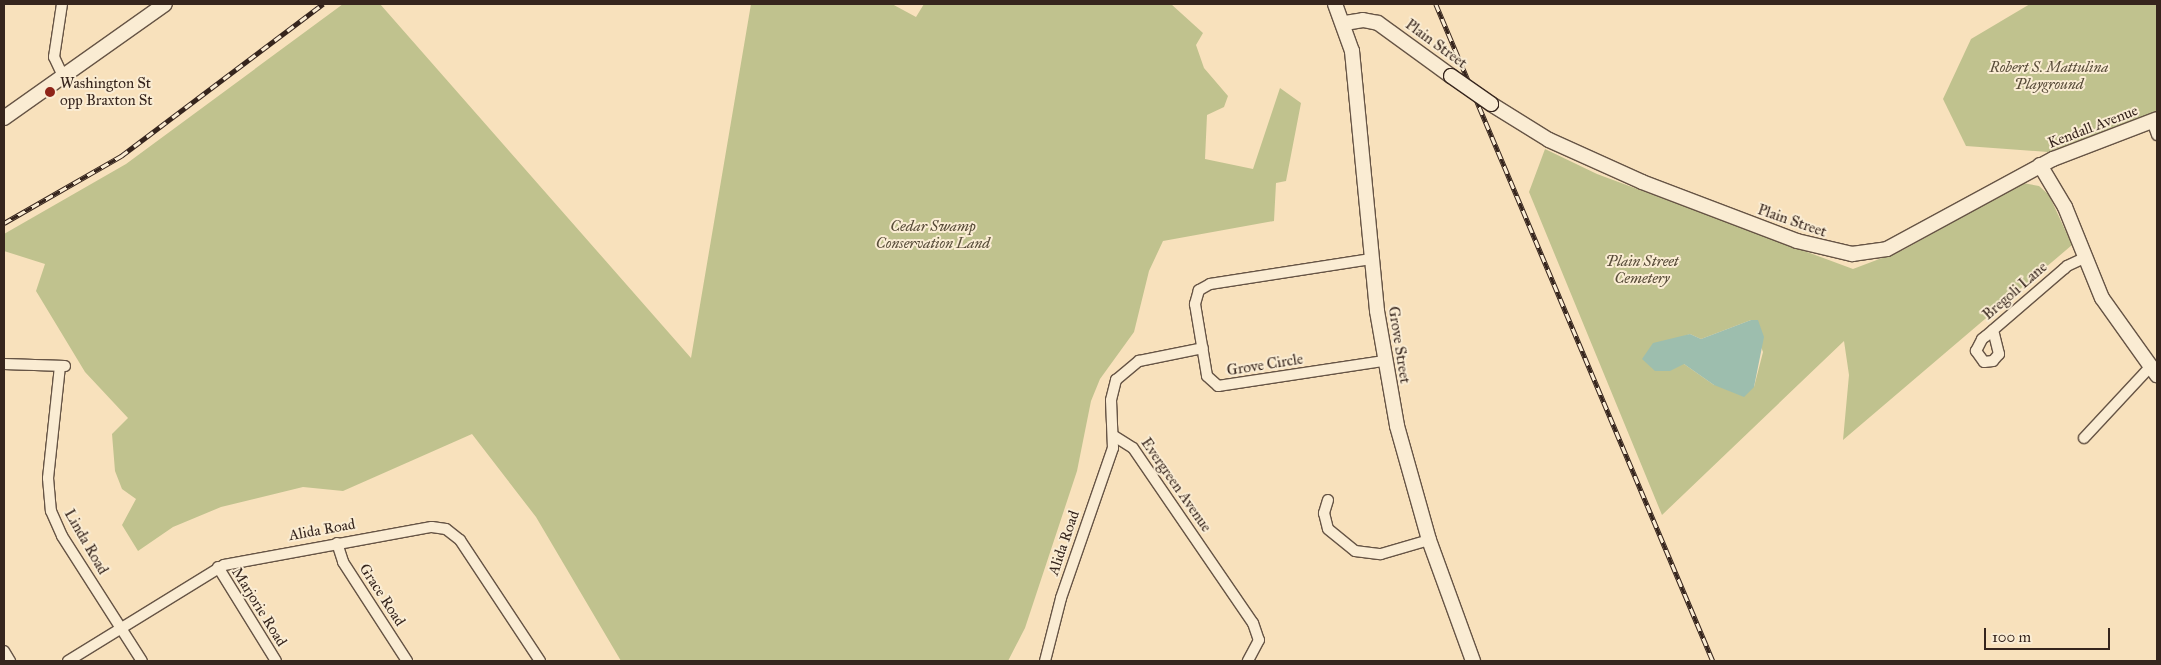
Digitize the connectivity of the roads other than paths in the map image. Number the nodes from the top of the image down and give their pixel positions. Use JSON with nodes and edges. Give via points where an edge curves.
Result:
{"nodes":[{"id":1,"x":62,"y":4,"type":"edge"},
{"id":2,"x":165,"y":4,"type":"edge"},
{"id":3,"x":1335,"y":4,"type":"edge"},
{"id":4,"x":1345,"y":23,"type":"junction"},
{"id":5,"x":62,"y":74,"type":"junction"},
{"id":6,"x":4,"y":118,"type":"edge"},
{"id":7,"x":2154,"y":120,"type":"edge"},
{"id":8,"x":2157,"y":135,"type":"edge"},
{"id":9,"x":2040,"y":165,"type":"junction"},
{"id":10,"x":2084,"y":258,"type":"junction"},
{"id":11,"x":1372,"y":259,"type":"junction"},
{"id":12,"x":1993,"y":330,"type":"junction"},
{"id":13,"x":1203,"y":348,"type":"junction"},
{"id":14,"x":1384,"y":361,"type":"junction"},
{"id":15,"x":4,"y":364,"type":"edge"},
{"id":16,"x":2154,"y":371,"type":"edge"},
{"id":17,"x":1114,"y":436,"type":"junction"},
{"id":18,"x":2084,"y":438,"type":"dead end"},
{"id":19,"x":1328,"y":500,"type":"dead end"},
{"id":20,"x":1429,"y":540,"type":"junction"},
{"id":21,"x":337,"y":543,"type":"junction"},
{"id":22,"x":218,"y":567,"type":"junction"},
{"id":23,"x":121,"y":627,"type":"junction"},
{"id":24,"x":4,"y":651,"type":"edge"},
{"id":25,"x":10,"y":661,"type":"edge"},
{"id":26,"x":68,"y":661,"type":"edge"},
{"id":27,"x":142,"y":661,"type":"edge"},
{"id":28,"x":276,"y":661,"type":"edge"},
{"id":29,"x":407,"y":661,"type":"edge"},
{"id":30,"x":540,"y":661,"type":"edge"},
{"id":31,"x":1045,"y":661,"type":"edge"},
{"id":32,"x":1248,"y":661,"type":"edge"},
{"id":33,"x":1473,"y":661,"type":"edge"}],
"edges":[{"from":1,"to":5,"type":"street","via":[[54,57]]},
{"from":2,"to":5,"type":"street"},
{"from":3,"to":4,"type":"street"},
{"from":4,"to":9,"type":"street","name":"Plain Street","bridge":true,"via":[[1363,20],[1378,23],[1491,104],[1544,137],[1621,174],[1841,254],[1869,253],[1894,246]]},
{"from":4,"to":11,"type":"street","name":"Grove Street","via":[[1353,58]]},
{"from":5,"to":6,"type":"street"},
{"from":7,"to":8,"type":"street"},
{"from":7,"to":9,"type":"street","name":"Kendall Avenue"},
{"from":9,"to":10,"type":"street","via":[[2064,207]]},
{"from":10,"to":12,"type":"street","name":"Bregoli Lane","via":[[2067,266]]},
{"from":10,"to":16,"type":"street","via":[[2119,326]]},
{"from":11,"to":13,"type":"street","name":"Grove Circle","via":[[1205,286],[1195,300]]},
{"from":11,"to":14,"type":"street","name":"Grove Street"},
{"from":12,"to":12,"type":"street","name":"Bregoli Lane","via":[[1977,345],[1977,355],[1986,362],[1997,358]]},
{"from":13,"to":14,"type":"street","name":"Grove Circle","via":[[1209,380],[1221,387]]},
{"from":13,"to":17,"type":"street","via":[[1139,360],[1122,372],[1111,400]]},
{"from":14,"to":20,"type":"street","name":"Grove Street","via":[[1400,440]]},
{"from":15,"to":23,"type":"street","name":"Linda Road","via":[[63,366],[48,478],[51,511]]},
{"from":16,"to":18,"type":"street"},
{"from":17,"to":31,"type":"street","name":"Alida Road"},
{"from":17,"to":32,"type":"street","name":"Evergreen Avenue","via":[[1133,448],[1253,622],[1259,640]]},
{"from":19,"to":20,"type":"street","via":[[1324,513],[1328,529],[1355,551],[1381,554]]},
{"from":20,"to":33,"type":"street","name":"Grove Street"},
{"from":21,"to":22,"type":"street","name":"Alida Road"},
{"from":21,"to":29,"type":"street","name":"Grace Road","via":[[343,562]]},
{"from":21,"to":30,"type":"street","name":"Alida Road","via":[[427,527],[450,531],[463,543]]},
{"from":22,"to":23,"type":"street","name":"Alida Road"},
{"from":22,"to":28,"type":"street","name":"Marjorie Road"},
{"from":23,"to":26,"type":"street","name":"Alida Road"},
{"from":23,"to":27,"type":"street","name":"Linda Road"},
{"from":24,"to":25,"type":"street"}]}
